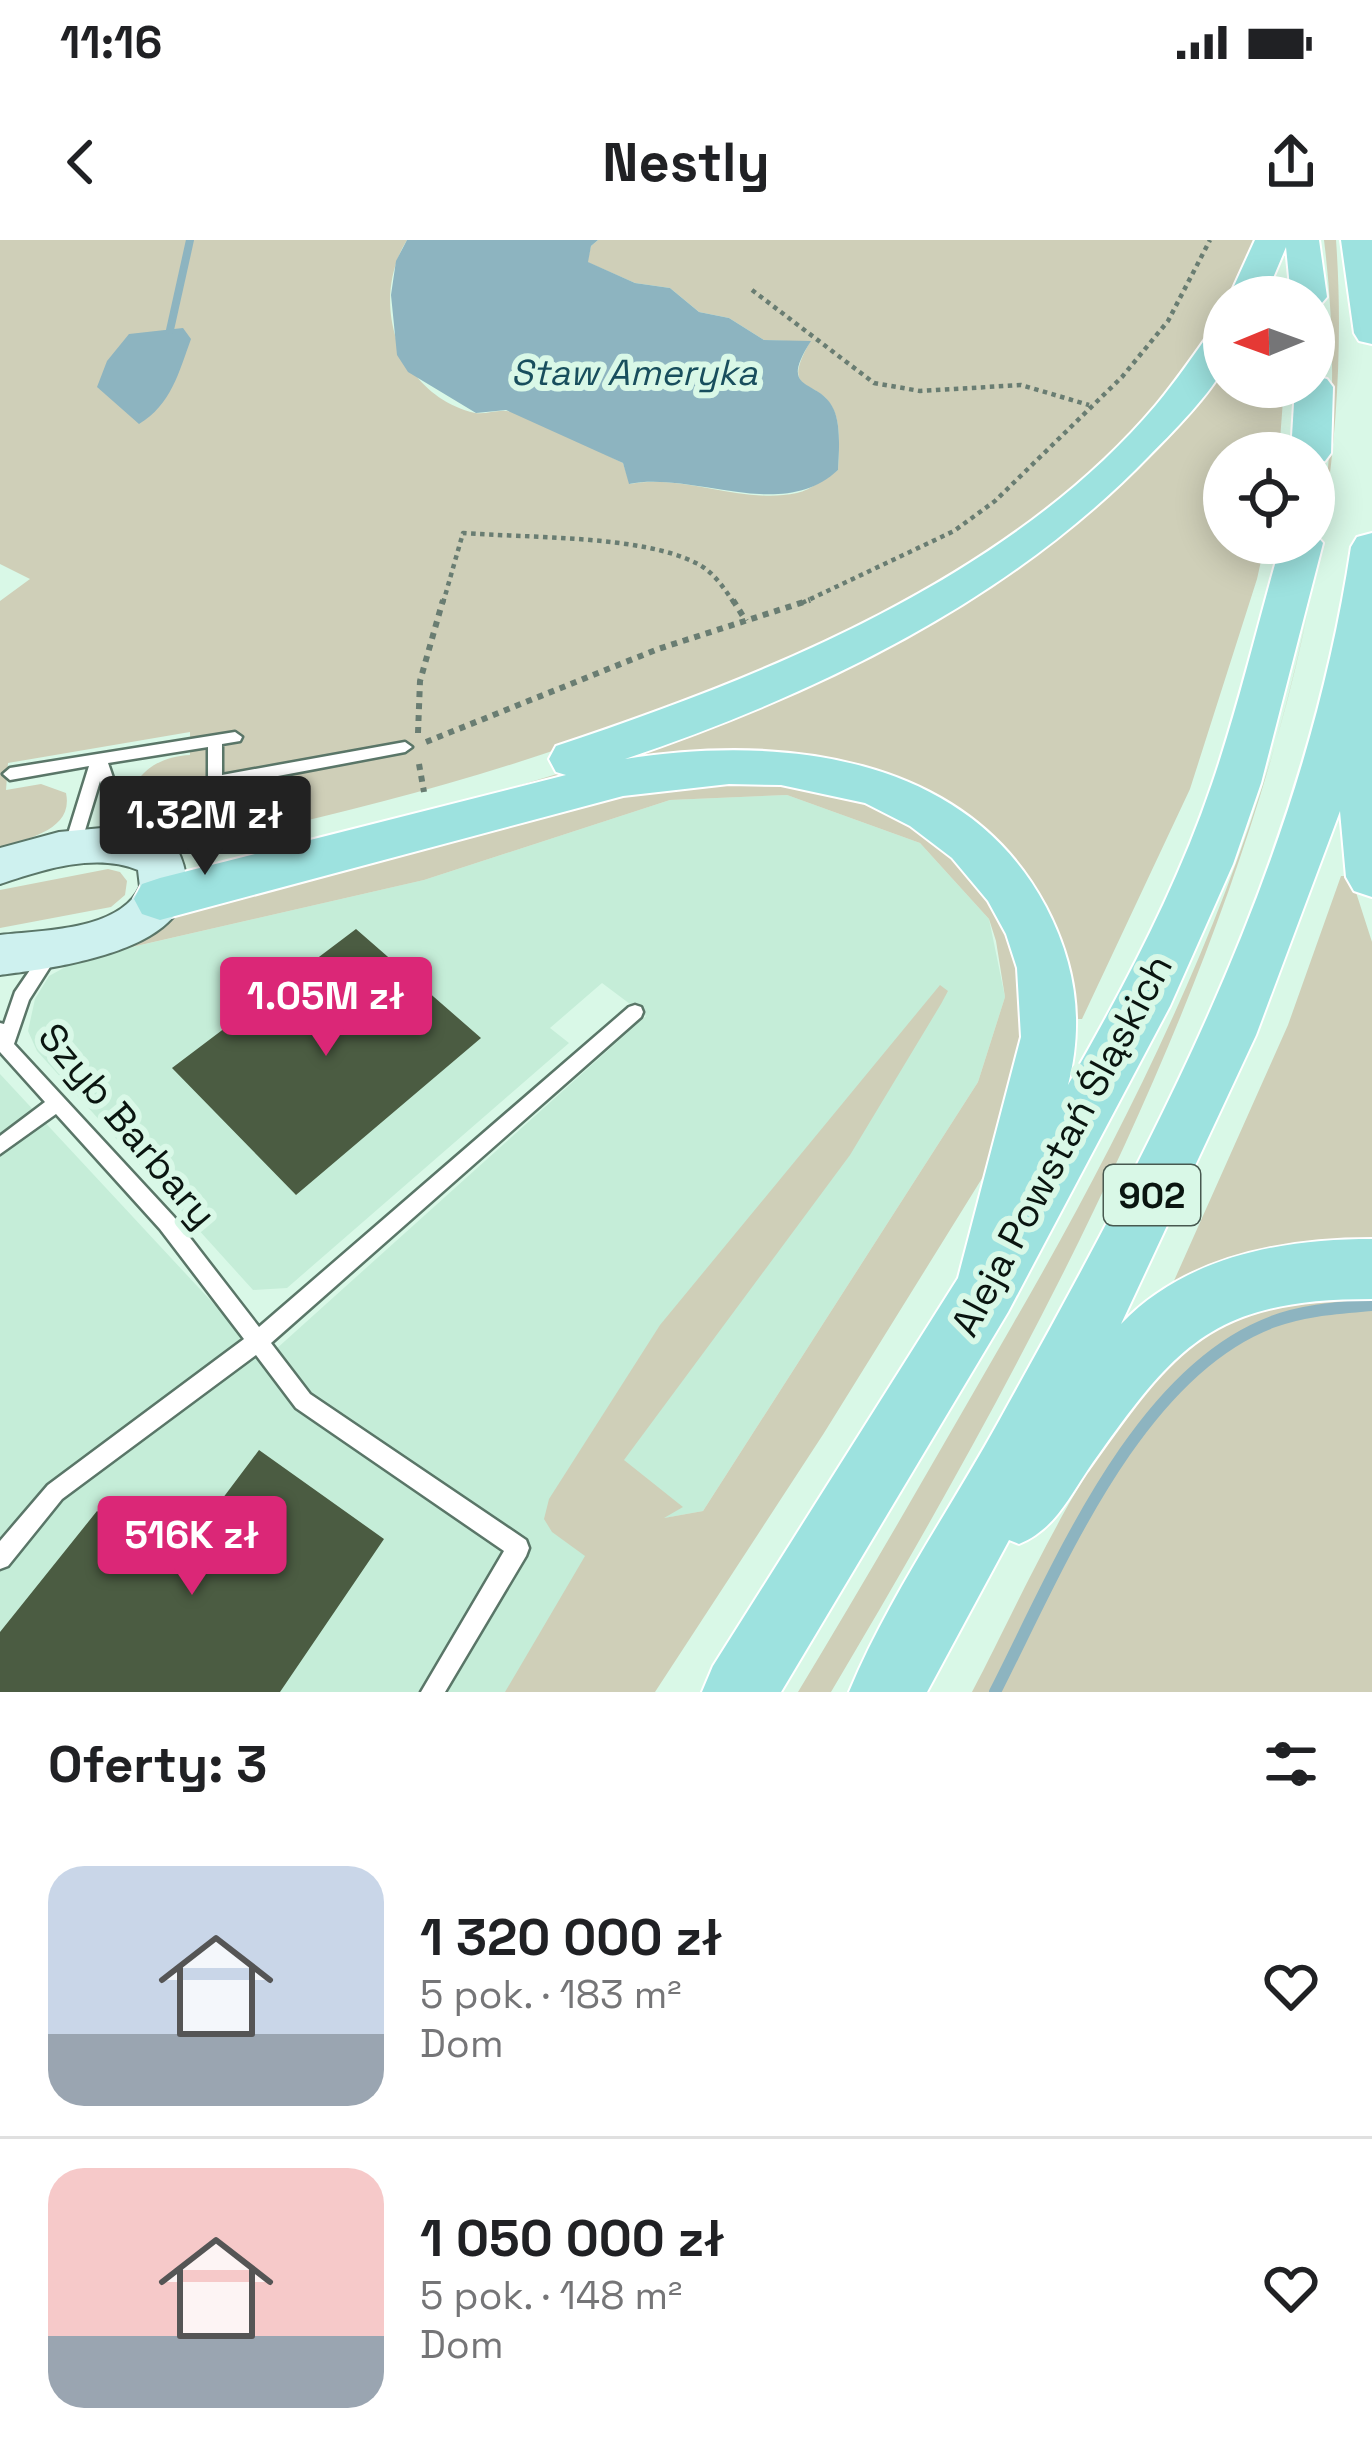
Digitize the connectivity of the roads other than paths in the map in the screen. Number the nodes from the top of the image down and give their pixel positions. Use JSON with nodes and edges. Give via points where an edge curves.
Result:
{"nodes":[{"id":1,"x":1272,"y":240,"type":"edge"},
{"id":2,"x":1302,"y":240,"type":"edge"},
{"id":3,"x":1358,"y":240,"type":"edge"},
{"id":4,"x":1256,"y":276,"type":"edge"},
{"id":5,"x":1307,"y":276,"type":"edge"},
{"id":6,"x":1372,"y":334,"type":"edge"},
{"id":7,"x":1203,"y":373,"type":"edge"},
{"id":8,"x":1372,"y":547,"type":"edge"},
{"id":9,"x":1298,"y":564,"type":"edge"},
{"id":10,"x":1351,"y":677,"type":"junction"},
{"id":11,"x":235,"y":737,"type":"dead end"},
{"id":12,"x":215,"y":740,"type":"junction"},
{"id":13,"x":411,"y":746,"type":"road end"},
{"id":14,"x":99,"y":759,"type":"junction"},
{"id":15,"x":10,"y":774,"type":"dead end"},
{"id":16,"x":70,"y":851,"type":"junction"},
{"id":17,"x":0,"y":866,"type":"edge"},
{"id":18,"x":149,"y":868,"type":"junction"},
{"id":19,"x":1372,"y":877,"type":"edge"},
{"id":20,"x":57,"y":946,"type":"junction"},
{"id":21,"x":0,"y":955,"type":"edge"},
{"id":22,"x":635,"y":1012,"type":"dead end"},
{"id":23,"x":2,"y":1038,"type":"edge"},
{"id":24,"x":58,"y":1103,"type":"junction"},
{"id":25,"x":0,"y":1146,"type":"edge"},
{"id":26,"x":1372,"y":1269,"type":"edge"},
{"id":27,"x":986,"y":1291,"type":"junction"},
{"id":28,"x":258,"y":1341,"type":"junction"},
{"id":29,"x":0,"y":1558,"type":"edge"},
{"id":30,"x":888,"y":1689,"type":"edge"},
{"id":31,"x":432,"y":1692,"type":"edge"},
{"id":32,"x":739,"y":1692,"type":"edge"}],
"edges":[{"from":1,"to":4,"type":"main road"},
{"from":2,"to":5,"type":"main road"},
{"from":3,"to":6,"type":"main road"},
{"from":7,"to":18,"type":"main road","via":[[1165,420],[1011,553],[835,655],[600,751]]},
{"from":8,"to":10,"type":"main road","number":"902"},
{"from":9,"to":27,"type":"main road","name":"Aleja Powstań Śląskich","number":"902","via":[[1207,864],[1142,1006]]},
{"from":10,"to":19,"type":"main road"},
{"from":10,"to":30,"type":"main road","number":"902","via":[[1310,830],[1232,1033],[1082,1339]]},
{"from":11,"to":12,"type":"lane"},
{"from":12,"to":13,"type":"lane","via":[[215,782]]},
{"from":12,"to":14,"type":"lane"},
{"from":14,"to":15,"type":"lane"},
{"from":14,"to":16,"type":"lane"},
{"from":14,"to":18,"type":"lane"},
{"from":16,"to":17,"type":"main road"},
{"from":16,"to":18,"type":"main road"},
{"from":18,"to":20,"type":"main road","via":[[149,913],[124,929]]},
{"from":18,"to":27,"type":"main road","via":[[688,766],[779,764],[889,792],[971,845],[998,874],[1021,908],[1048,982],[1048,1054]]},
{"from":20,"to":21,"type":"main road"},
{"from":20,"to":23,"type":"lane","name":"Szyb Barbary"},
{"from":22,"to":28,"type":"lane"},
{"from":23,"to":24,"type":"lane","name":"Szyb Barbary"},
{"from":24,"to":25,"type":"lane"},
{"from":24,"to":28,"type":"lane","name":"Szyb Barbary"},
{"from":26,"to":30,"type":"main road","via":[[1298,1272],[1199,1301],[1131,1358]]},
{"from":27,"to":32,"type":"main road","name":"Aleja Powstań Śląskich","number":"902"},
{"from":28,"to":29,"type":"lane","via":[[55,1492]]},
{"from":28,"to":31,"type":"lane","name":"Szyb Barbary","via":[[303,1400],[518,1548]]}]}
